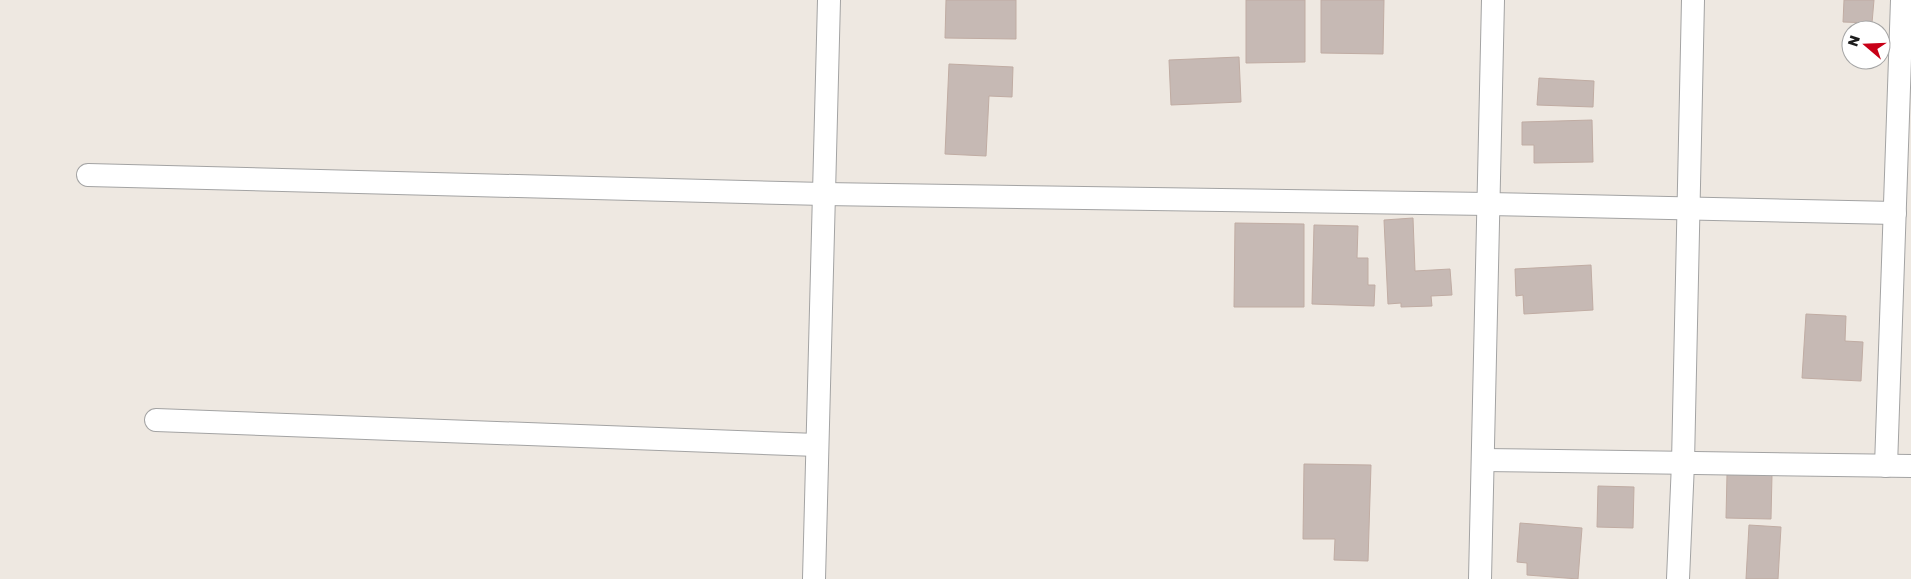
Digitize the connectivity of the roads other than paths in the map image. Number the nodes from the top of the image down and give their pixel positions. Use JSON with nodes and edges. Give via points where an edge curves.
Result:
{"nodes":[{"id":1,"x":829,"y":0,"type":"edge"},
{"id":2,"x":1493,"y":0,"type":"edge"},
{"id":3,"x":1694,"y":0,"type":"edge"},
{"id":4,"x":1902,"y":0,"type":"edge"},
{"id":5,"x":88,"y":175,"type":"dead end"},
{"id":6,"x":824,"y":194,"type":"junction"},
{"id":7,"x":1488,"y":204,"type":"junction"},
{"id":8,"x":1689,"y":210,"type":"junction"},
{"id":9,"x":1895,"y":213,"type":"junction"},
{"id":10,"x":156,"y":420,"type":"dead end"},
{"id":11,"x":817,"y":445,"type":"junction"},
{"id":12,"x":1483,"y":460,"type":"junction"},
{"id":13,"x":1683,"y":463,"type":"junction"},
{"id":14,"x":1886,"y":466,"type":"junction"},
{"id":15,"x":1911,"y":466,"type":"edge"},
{"id":16,"x":814,"y":579,"type":"edge"},
{"id":17,"x":1480,"y":579,"type":"edge"},
{"id":18,"x":1678,"y":579,"type":"edge"}],
"edges":[{"from":1,"to":6,"type":"street"},
{"from":2,"to":7,"type":"street"},
{"from":3,"to":8,"type":"street"},
{"from":4,"to":9,"type":"street"},
{"from":5,"to":6,"type":"street"},
{"from":6,"to":7,"type":"street"},
{"from":6,"to":11,"type":"street"},
{"from":7,"to":8,"type":"street"},
{"from":7,"to":12,"type":"street"},
{"from":8,"to":9,"type":"street"},
{"from":8,"to":13,"type":"street"},
{"from":9,"to":14,"type":"street"},
{"from":10,"to":11,"type":"street"},
{"from":11,"to":16,"type":"street"},
{"from":12,"to":13,"type":"street"},
{"from":12,"to":17,"type":"street"},
{"from":13,"to":14,"type":"street"},
{"from":13,"to":18,"type":"street"},
{"from":14,"to":15,"type":"street"}]}
